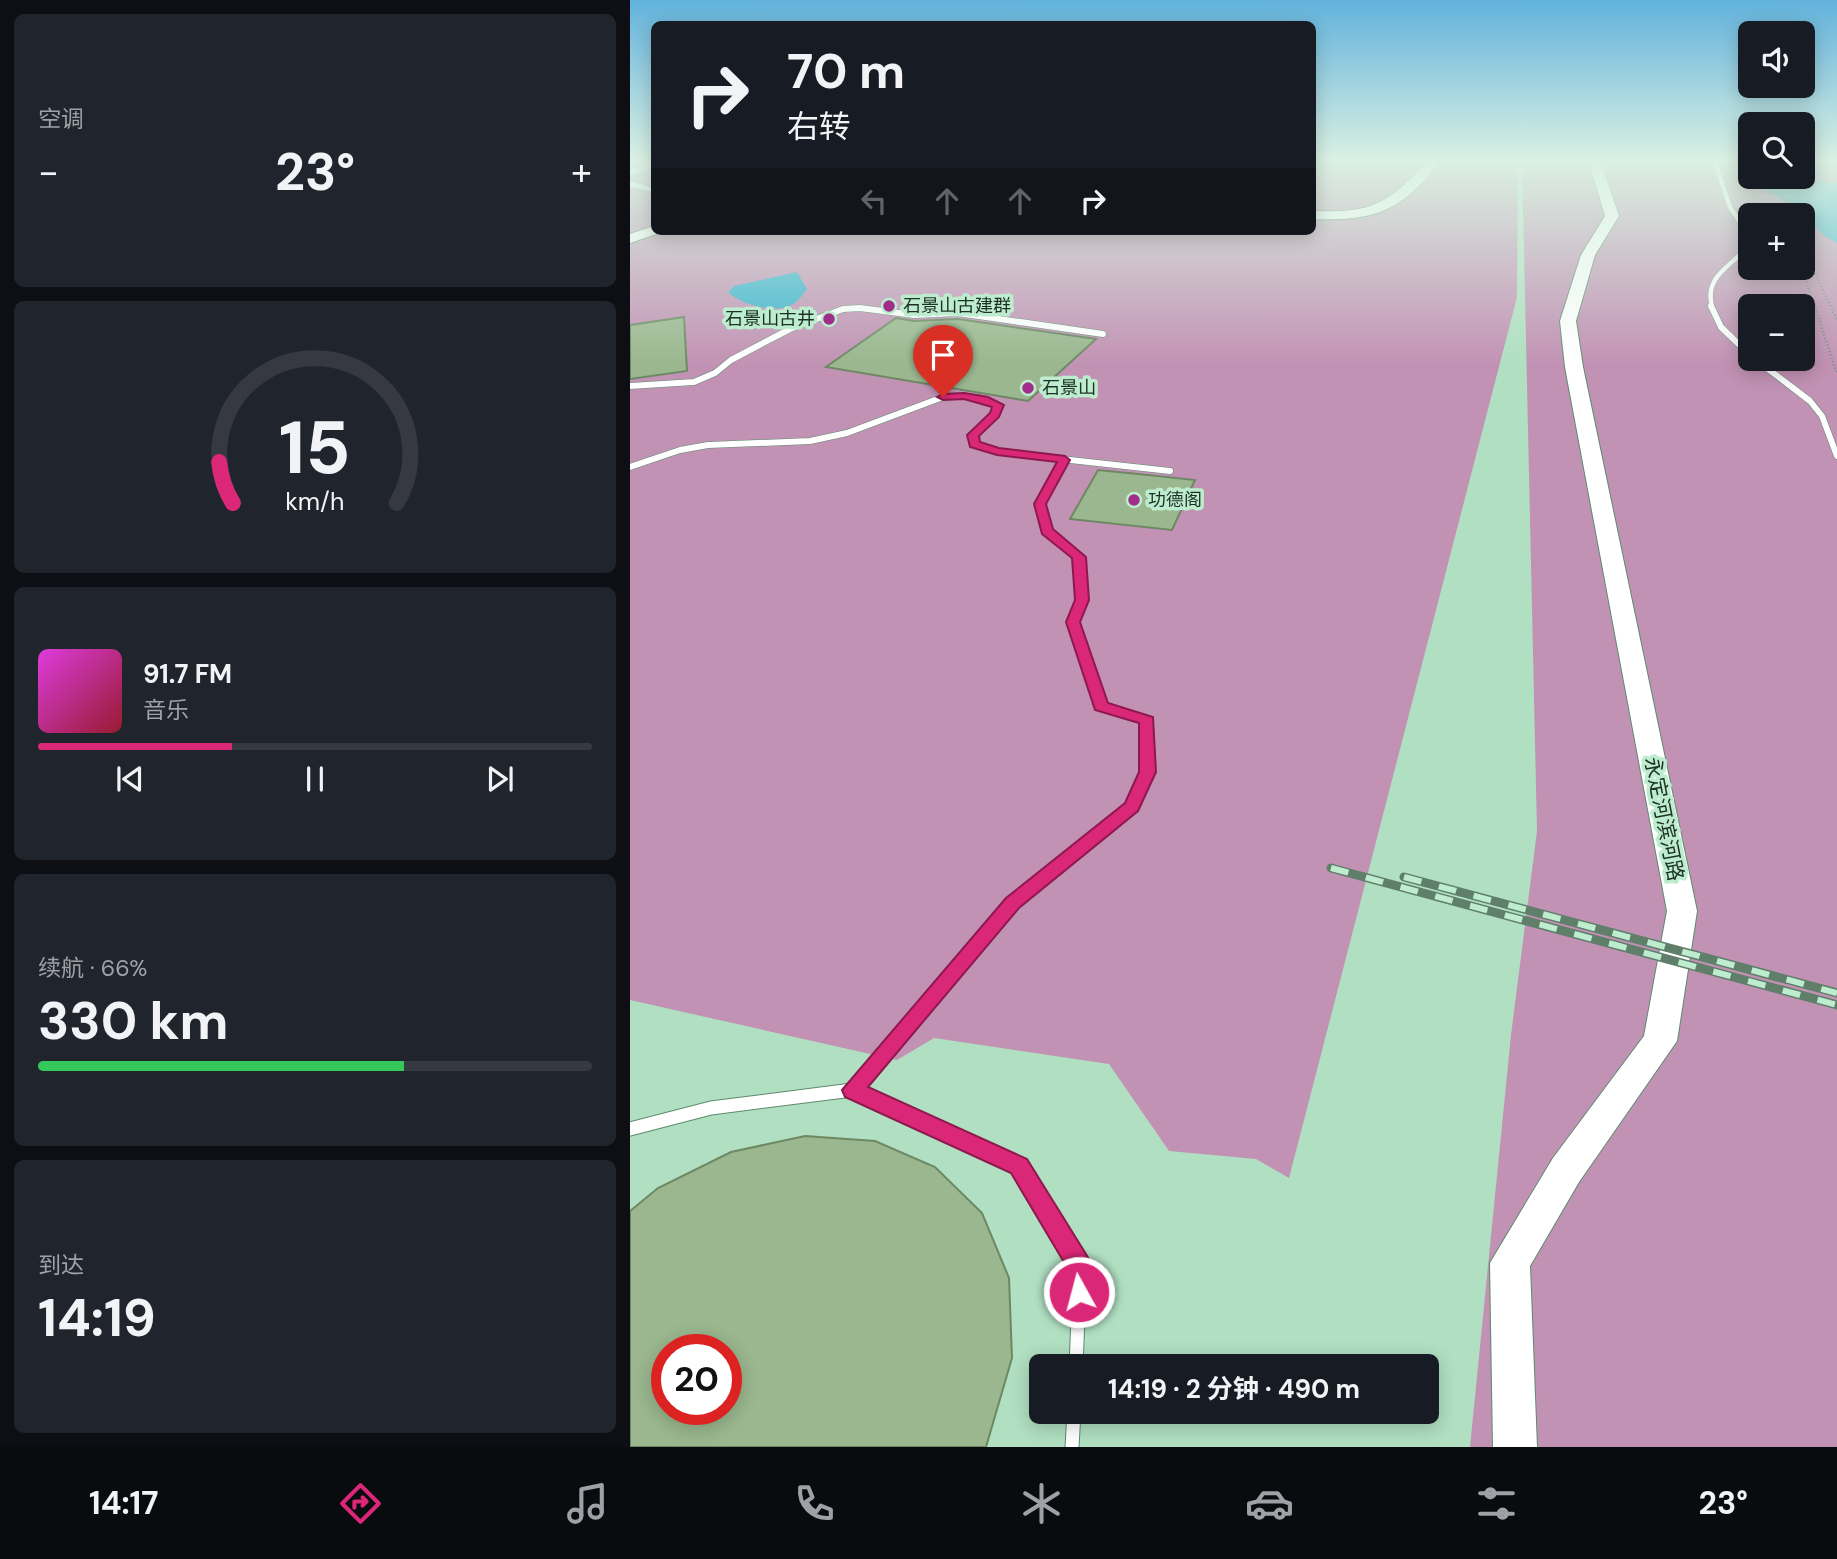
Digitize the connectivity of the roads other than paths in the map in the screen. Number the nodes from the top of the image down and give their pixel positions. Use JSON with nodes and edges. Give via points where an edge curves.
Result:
{"nodes":[{"id":1,"x":1604,"y":230,"type":"edge"},
{"id":2,"x":1745,"y":230,"type":"edge"},
{"id":3,"x":651,"y":231,"type":"edge"},
{"id":4,"x":630,"y":239,"type":"edge"},
{"id":5,"x":1102,"y":334,"type":"dead end"},
{"id":6,"x":1738,"y":346,"type":"edge"},
{"id":7,"x":1771,"y":371,"type":"edge"},
{"id":8,"x":630,"y":386,"type":"edge"},
{"id":9,"x":1837,"y":456,"type":"edge"},
{"id":10,"x":1065,"y":460,"type":"junction"},
{"id":11,"x":630,"y":467,"type":"edge"},
{"id":12,"x":1170,"y":471,"type":"dead end"},
{"id":13,"x":852,"y":1090,"type":"junction"},
{"id":14,"x":630,"y":1129,"type":"edge"},
{"id":15,"x":1077,"y":1354,"type":"edge"},
{"id":16,"x":1073,"y":1424,"type":"edge"},
{"id":17,"x":1072,"y":1447,"type":"edge"},
{"id":18,"x":1515,"y":1447,"type":"edge"}],
"edges":[{"from":1,"to":18,"type":"street","name":"永定河滨河路","via":[[1588,255],[1568,321],[1682,911],[1660,1041],[1566,1170],[1510,1263]]},
{"from":2,"to":6,"type":"lane","via":[[1750,237],[1748,247],[1726,262],[1714,279],[1709,300],[1717,324]]},
{"from":3,"to":4,"type":"street"},
{"from":5,"to":8,"type":"lane","via":[[958,313],[914,315],[843,309],[790,329],[694,382]]},
{"from":7,"to":9,"type":"lane","via":[[1822,416]]},
{"from":10,"to":11,"type":"lane","via":[[997,452],[974,444],[973,435],[998,405],[964,396],[943,397],[847,433],[810,441],[708,445]]},
{"from":10,"to":12,"type":"lane"},
{"from":10,"to":13,"type":"lane","via":[[1040,504],[1043,518],[1047,531],[1079,557],[1082,600],[1073,622],[1101,706],[1147,720],[1148,772],[1132,807],[1013,903]]},
{"from":13,"to":14,"type":"lane","via":[[711,1108]]},
{"from":13,"to":15,"type":"lane","via":[[1019,1166],[1080,1267]]},
{"from":16,"to":17,"type":"lane"}]}
